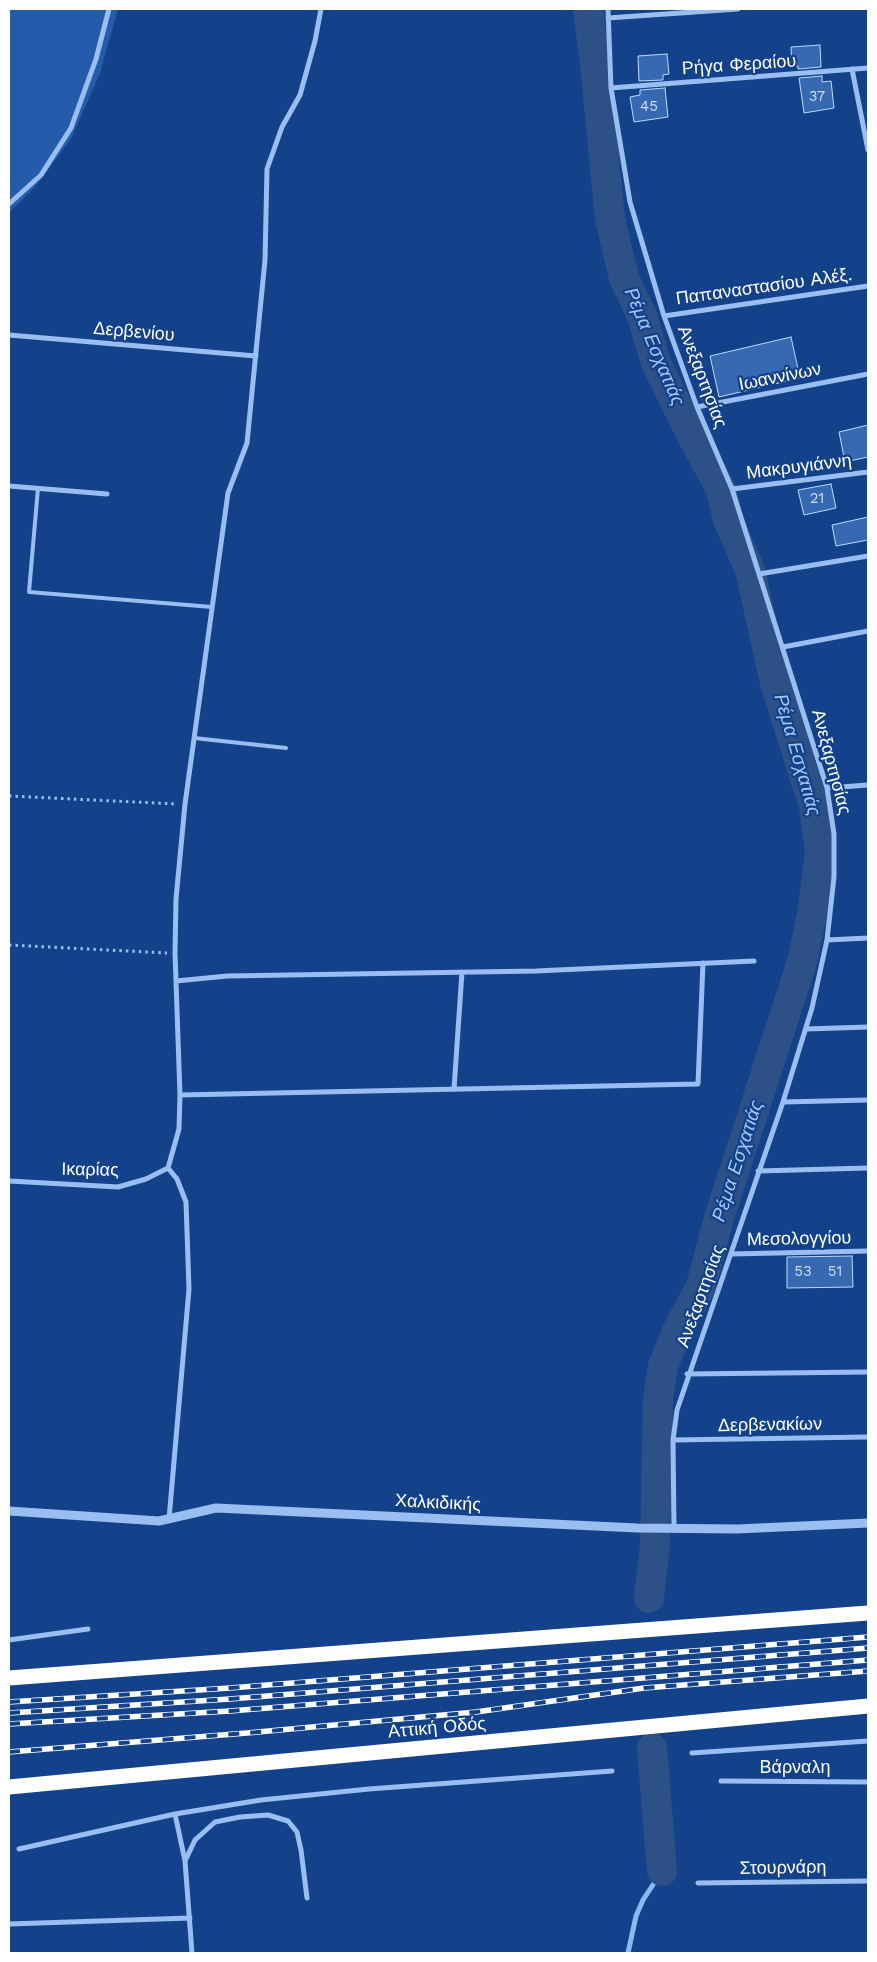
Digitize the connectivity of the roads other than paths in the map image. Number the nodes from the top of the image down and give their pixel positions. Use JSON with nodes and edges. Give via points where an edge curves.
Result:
{"nodes":[{"id":1,"x":109,"y":9,"type":"edge"},
{"id":2,"x":321,"y":9,"type":"edge"},
{"id":3,"x":608,"y":9,"type":"edge"},
{"id":4,"x":738,"y":9,"type":"edge"},
{"id":5,"x":608,"y":18,"type":"junction"},
{"id":6,"x":868,"y":68,"type":"edge"},
{"id":7,"x":852,"y":69,"type":"junction"},
{"id":8,"x":611,"y":88,"type":"junction"},
{"id":9,"x":868,"y":150,"type":"edge"},
{"id":10,"x":9,"y":204,"type":"edge"},
{"id":11,"x":868,"y":286,"type":"edge"},
{"id":12,"x":664,"y":316,"type":"junction"},
{"id":13,"x":9,"y":335,"type":"edge"},
{"id":14,"x":256,"y":356,"type":"junction"},
{"id":15,"x":868,"y":374,"type":"edge"},
{"id":16,"x":697,"y":407,"type":"junction"},
{"id":17,"x":868,"y":472,"type":"edge"},
{"id":18,"x":9,"y":486,"type":"edge"},
{"id":19,"x":38,"y":488,"type":"junction"},
{"id":20,"x":732,"y":489,"type":"junction"},
{"id":21,"x":107,"y":494,"type":"dead end"},
{"id":22,"x":868,"y":556,"type":"edge"},
{"id":23,"x":759,"y":574,"type":"junction"},
{"id":24,"x":212,"y":606,"type":"junction"},
{"id":25,"x":868,"y":631,"type":"edge"},
{"id":26,"x":783,"y":647,"type":"junction"},
{"id":27,"x":194,"y":738,"type":"junction"},
{"id":28,"x":286,"y":748,"type":"dead end"},
{"id":29,"x":868,"y":785,"type":"edge"},
{"id":30,"x":827,"y":788,"type":"junction"},
{"id":31,"x":868,"y":938,"type":"edge"},
{"id":32,"x":827,"y":940,"type":"junction"},
{"id":33,"x":754,"y":961,"type":"dead end"},
{"id":34,"x":703,"y":963,"type":"junction"},
{"id":35,"x":462,"y":972,"type":"junction"},
{"id":36,"x":176,"y":981,"type":"junction"},
{"id":37,"x":868,"y":1027,"type":"edge"},
{"id":38,"x":806,"y":1029,"type":"junction"},
{"id":39,"x":454,"y":1089,"type":"junction"},
{"id":40,"x":180,"y":1095,"type":"junction"},
{"id":41,"x":868,"y":1100,"type":"edge"},
{"id":42,"x":782,"y":1102,"type":"junction"},
{"id":43,"x":168,"y":1168,"type":"junction"},
{"id":44,"x":868,"y":1168,"type":"edge"},
{"id":45,"x":758,"y":1172,"type":"junction"},
{"id":46,"x":9,"y":1181,"type":"edge"},
{"id":47,"x":868,"y":1251,"type":"edge"},
{"id":48,"x":730,"y":1254,"type":"junction"},
{"id":49,"x":868,"y":1372,"type":"edge"},
{"id":50,"x":687,"y":1374,"type":"junction"},
{"id":51,"x":868,"y":1437,"type":"edge"},
{"id":52,"x":673,"y":1440,"type":"junction"},
{"id":53,"x":9,"y":1511,"type":"edge"},
{"id":54,"x":169,"y":1520,"type":"junction"},
{"id":55,"x":868,"y":1523,"type":"edge"},
{"id":56,"x":674,"y":1529,"type":"junction"},
{"id":57,"x":868,"y":1613,"type":"edge"},
{"id":58,"x":88,"y":1629,"type":"dead end"},
{"id":59,"x":9,"y":1640,"type":"edge"},
{"id":60,"x":9,"y":1678,"type":"edge"},
{"id":61,"x":868,"y":1706,"type":"edge"},
{"id":62,"x":868,"y":1741,"type":"edge"},
{"id":63,"x":692,"y":1754,"type":"dead end"},
{"id":64,"x":612,"y":1771,"type":"dead end"},
{"id":65,"x":721,"y":1781,"type":"dead end"},
{"id":66,"x":868,"y":1782,"type":"edge"},
{"id":67,"x":9,"y":1787,"type":"edge"},
{"id":68,"x":175,"y":1814,"type":"junction"},
{"id":69,"x":19,"y":1849,"type":"dead end"},
{"id":70,"x":185,"y":1861,"type":"junction"},
{"id":71,"x":868,"y":1881,"type":"edge"},
{"id":72,"x":698,"y":1883,"type":"dead end"},
{"id":73,"x":307,"y":1898,"type":"dead end"},
{"id":74,"x":190,"y":1918,"type":"junction"},
{"id":75,"x":9,"y":1924,"type":"edge"},
{"id":76,"x":192,"y":1953,"type":"edge"}],
"edges":[{"from":1,"to":10,"type":"street","via":[[96,59],[71,128],[41,175]]},
{"from":2,"to":14,"type":"street","via":[[300,95],[282,127],[267,169],[265,260]]},
{"from":3,"to":5,"type":"street","name":"Ανεξαρτησίας"},
{"from":4,"to":5,"type":"street"},
{"from":5,"to":8,"type":"street","name":"Ανεξαρτησίας"},
{"from":6,"to":7,"type":"street","name":"Ρήγα Φεραίου"},
{"from":7,"to":8,"type":"street","name":"Ρήγα Φεραίου"},
{"from":7,"to":9,"type":"street"},
{"from":8,"to":12,"type":"street","name":"Ανεξαρτησίας","via":[[630,202]]},
{"from":11,"to":12,"type":"street","name":"Παπαναστασίου Αλέξ."},
{"from":12,"to":16,"type":"street","name":"Ανεξαρτησίας"},
{"from":13,"to":14,"type":"street","name":"Δερβενίου"},
{"from":14,"to":24,"type":"street","via":[[247,442],[228,493]]},
{"from":15,"to":16,"type":"street","name":"Ιωαννίνων"},
{"from":16,"to":20,"type":"street","name":"Ανεξαρτησίας"},
{"from":17,"to":20,"type":"street","name":"Μακρυγιάννη"},
{"from":18,"to":19,"type":"street"},
{"from":19,"to":21,"type":"street"},
{"from":19,"to":24,"type":"lane","via":[[29,592]]},
{"from":20,"to":23,"type":"street","name":"Ανεξαρτησίας"},
{"from":22,"to":23,"type":"street"},
{"from":23,"to":26,"type":"street","name":"Ανεξαρτησίας"},
{"from":24,"to":27,"type":"street"},
{"from":25,"to":26,"type":"street"},
{"from":26,"to":30,"type":"street","name":"Ανεξαρτησίας"},
{"from":27,"to":28,"type":"lane"},
{"from":27,"to":36,"type":"street","via":[[176,899]]},
{"from":29,"to":30,"type":"street"},
{"from":30,"to":32,"type":"street","name":"Ανεξαρτησίας","via":[[835,858]]},
{"from":31,"to":32,"type":"street"},
{"from":32,"to":38,"type":"street","name":"Ανεξαρτησίας"},
{"from":33,"to":34,"type":"street"},
{"from":34,"to":35,"type":"street"},
{"from":34,"to":39,"type":"street","via":[[698,1084]]},
{"from":35,"to":36,"type":"street","via":[[226,976]]},
{"from":35,"to":39,"type":"street"},
{"from":36,"to":40,"type":"street"},
{"from":37,"to":38,"type":"street"},
{"from":38,"to":42,"type":"street","name":"Ανεξαρτησίας"},
{"from":39,"to":40,"type":"street"},
{"from":40,"to":43,"type":"street","via":[[179,1129]]},
{"from":41,"to":42,"type":"street"},
{"from":42,"to":45,"type":"street","name":"Ανεξαρτησίας"},
{"from":43,"to":46,"type":"street","name":"Ικαρίας","via":[[118,1187]]},
{"from":43,"to":54,"type":"street","via":[[177,1179],[186,1202],[189,1289]]},
{"from":44,"to":45,"type":"street"},
{"from":45,"to":48,"type":"street","name":"Ανεξαρτησίας"},
{"from":47,"to":48,"type":"street","name":"Μεσολογγίου"},
{"from":48,"to":50,"type":"street","name":"Ανεξαρτησίας"},
{"from":49,"to":50,"type":"street"},
{"from":50,"to":52,"type":"street","name":"Ανεξαρτησίας"},
{"from":51,"to":52,"type":"street","name":"Δερβενακίων"},
{"from":52,"to":56,"type":"street","name":"Ανεξαρτησίας"},
{"from":53,"to":54,"type":"street","name":"Χαλκιδικής"},
{"from":54,"to":56,"type":"street","name":"Χαλκιδικής","via":[[216,1508]]},
{"from":55,"to":56,"type":"street","name":"Χαλκιδικής"},
{"from":57,"to":60,"type":"highway"},
{"from":58,"to":59,"type":"street"},
{"from":61,"to":67,"type":"highway","name":"Αττική Οδός"},
{"from":62,"to":63,"type":"street"},
{"from":64,"to":68,"type":"street","via":[[369,1788]]},
{"from":65,"to":66,"type":"street","name":"Βάρναλη"},
{"from":68,"to":69,"type":"street"},
{"from":68,"to":70,"type":"street"},
{"from":70,"to":73,"type":"street","via":[[195,1840],[216,1822],[268,1815],[288,1820],[297,1832]]},
{"from":70,"to":74,"type":"street"},
{"from":71,"to":72,"type":"street","name":"Στουρνάρη"},
{"from":74,"to":75,"type":"street"},
{"from":74,"to":76,"type":"street"}]}
